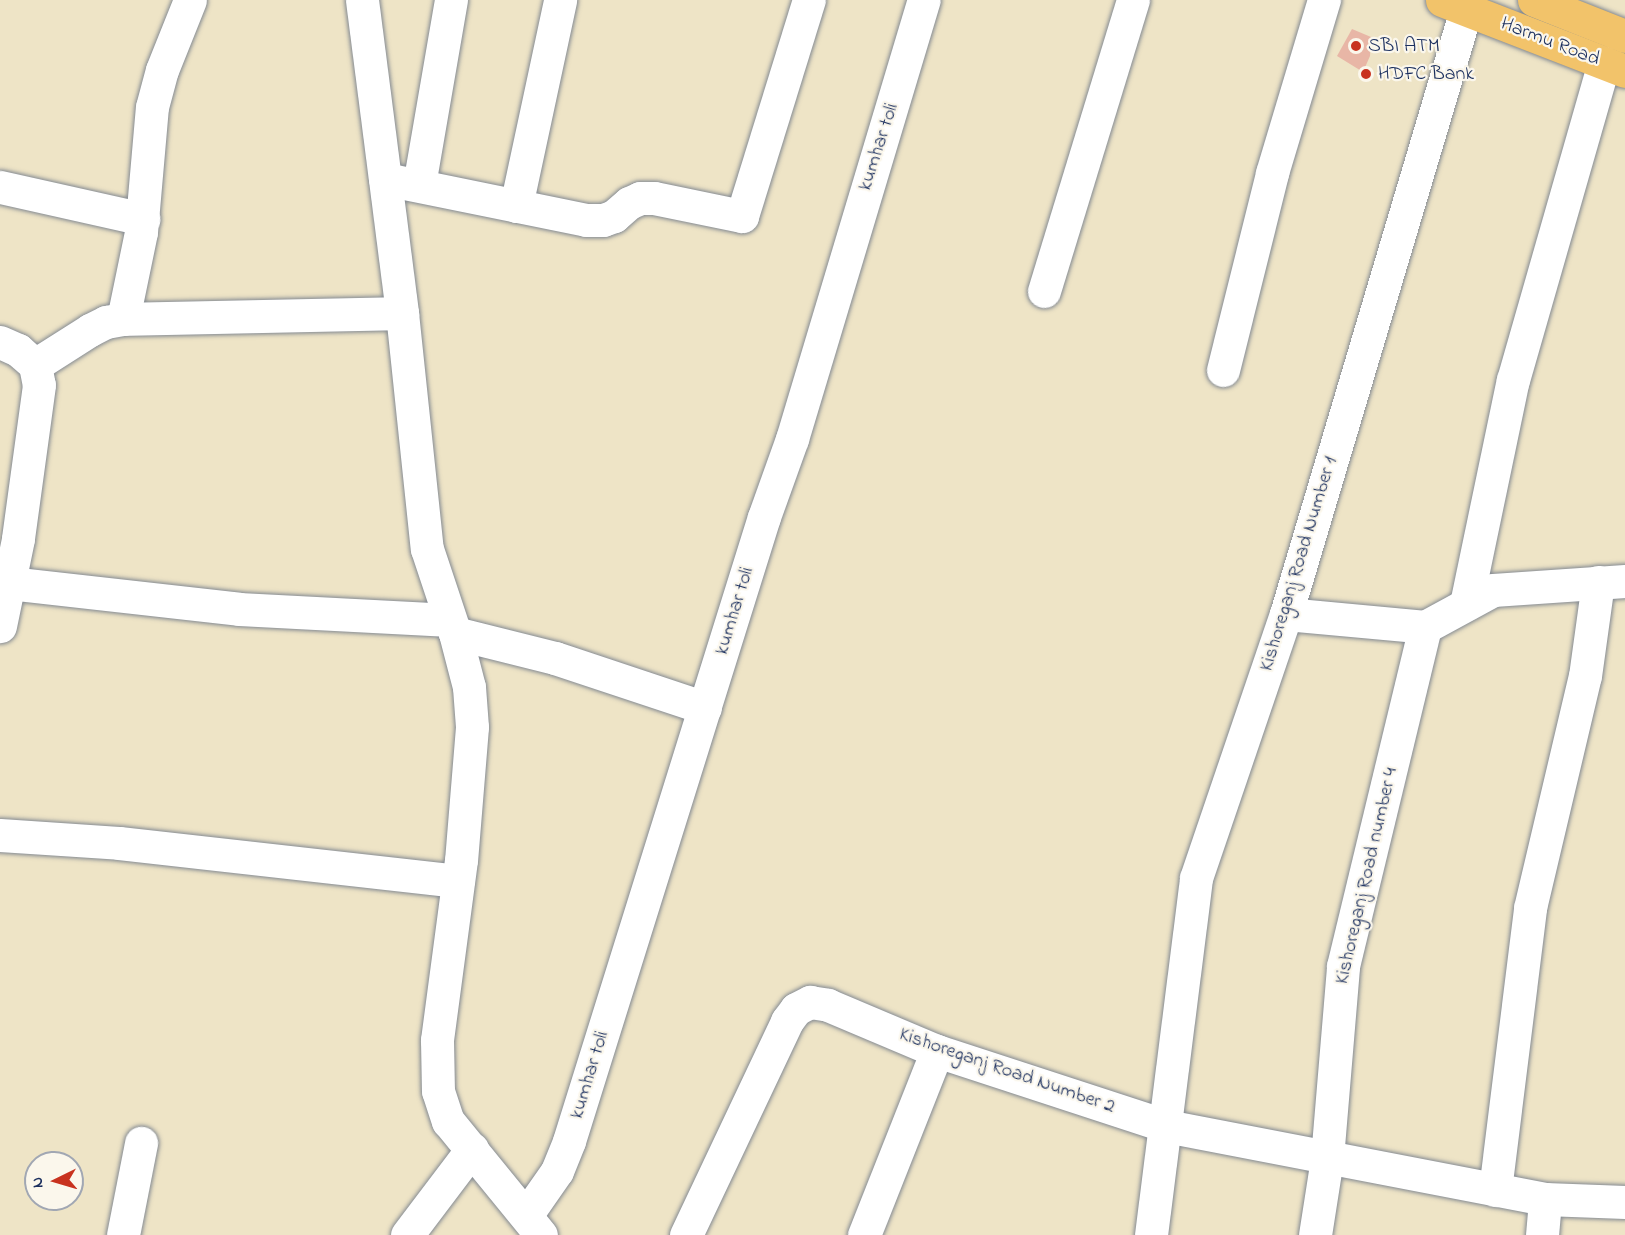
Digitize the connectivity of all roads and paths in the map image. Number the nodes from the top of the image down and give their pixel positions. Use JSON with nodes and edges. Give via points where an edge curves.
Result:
{"nodes":[{"id":1,"x":190,"y":0,"type":"edge"},
{"id":2,"x":362,"y":0,"type":"edge"},
{"id":3,"x":451,"y":0,"type":"edge"},
{"id":4,"x":560,"y":0,"type":"edge"},
{"id":5,"x":809,"y":0,"type":"edge"},
{"id":6,"x":924,"y":0,"type":"edge"},
{"id":7,"x":1133,"y":0,"type":"edge"},
{"id":8,"x":1324,"y":0,"type":"edge"},
{"id":9,"x":1534,"y":0,"type":"edge"},
{"id":10,"x":1454,"y":5,"type":"edge"},
{"id":11,"x":1574,"y":8,"type":"edge"},
{"id":12,"x":1625,"y":36,"type":"edge"},
{"id":13,"x":1614,"y":67,"type":"edge"},
{"id":14,"x":385,"y":178,"type":"junction"},
{"id":15,"x":419,"y":185,"type":"junction"},
{"id":16,"x":0,"y":187,"type":"edge"},
{"id":17,"x":516,"y":206,"type":"junction"},
{"id":18,"x":143,"y":219,"type":"junction"},
{"id":19,"x":1044,"y":291,"type":"dead end"},
{"id":20,"x":402,"y":313,"type":"junction"},
{"id":21,"x":123,"y":319,"type":"junction"},
{"id":22,"x":0,"y":342,"type":"edge"},
{"id":23,"x":35,"y":365,"type":"junction"},
{"id":24,"x":1223,"y":370,"type":"dead end"},
{"id":25,"x":1611,"y":581,"type":"edge"},
{"id":26,"x":9,"y":583,"type":"junction"},
{"id":27,"x":1466,"y":604,"type":"junction"},
{"id":28,"x":1286,"y":614,"type":"junction"},
{"id":29,"x":0,"y":626,"type":"edge"},
{"id":30,"x":452,"y":627,"type":"junction"},
{"id":31,"x":1425,"y":627,"type":"junction"},
{"id":32,"x":705,"y":708,"type":"junction"},
{"id":33,"x":0,"y":835,"type":"edge"},
{"id":34,"x":458,"y":881,"type":"junction"},
{"id":35,"x":937,"y":1051,"type":"junction"},
{"id":36,"x":1166,"y":1125,"type":"junction"},
{"id":37,"x":141,"y":1143,"type":"dead end"},
{"id":38,"x":472,"y":1149,"type":"junction"},
{"id":39,"x":1327,"y":1158,"type":"junction"},
{"id":40,"x":1495,"y":1190,"type":"junction"},
{"id":41,"x":1545,"y":1199,"type":"junction"},
{"id":42,"x":1625,"y":1202,"type":"edge"},
{"id":43,"x":534,"y":1225,"type":"edge"},
{"id":44,"x":123,"y":1235,"type":"edge"},
{"id":45,"x":407,"y":1235,"type":"edge"},
{"id":46,"x":686,"y":1235,"type":"edge"},
{"id":47,"x":864,"y":1235,"type":"edge"},
{"id":48,"x":1151,"y":1235,"type":"edge"},
{"id":49,"x":1315,"y":1235,"type":"edge"},
{"id":50,"x":1542,"y":1235,"type":"edge"}],
"edges":[{"from":1,"to":18,"type":"street","via":[[152,106]]},
{"from":2,"to":14,"type":"street"},
{"from":3,"to":15,"type":"street"},
{"from":4,"to":17,"type":"street"},
{"from":5,"to":17,"type":"street","via":[[742,216],[654,198],[628,203],[603,220]]},
{"from":6,"to":32,"type":"street","name":"kumhar toli","via":[[792,439]]},
{"from":7,"to":19,"type":"street"},
{"from":8,"to":24,"type":"street","via":[[1272,173]]},
{"from":9,"to":11,"type":"main road","name":"Harmu Road"},
{"from":10,"to":13,"type":"main road","name":"Harmu Road"},
{"from":10,"to":28,"type":"street","name":"Kishoreganj Road Number 1"},
{"from":11,"to":12,"type":"main road","name":"Harmu Road"},
{"from":13,"to":27,"type":"street","via":[[1513,380]]},
{"from":14,"to":15,"type":"street"},
{"from":14,"to":20,"type":"street"},
{"from":15,"to":17,"type":"street"},
{"from":16,"to":18,"type":"street"},
{"from":18,"to":21,"type":"street"},
{"from":20,"to":21,"type":"street"},
{"from":20,"to":30,"type":"street","via":[[427,549]]},
{"from":21,"to":23,"type":"street","via":[[90,330]]},
{"from":22,"to":23,"type":"street","via":[[18,350]]},
{"from":23,"to":26,"type":"street","via":[[39,385]]},
{"from":25,"to":27,"type":"street","via":[[1493,590]]},
{"from":25,"to":40,"type":"street","via":[[1530,908]]},
{"from":26,"to":29,"type":"street"},
{"from":26,"to":30,"type":"street","via":[[239,609]]},
{"from":27,"to":31,"type":"street"},
{"from":28,"to":31,"type":"street"},
{"from":28,"to":36,"type":"street","name":"Kishoreganj Road Number 1","via":[[1196,878]]},
{"from":30,"to":32,"type":"street"},
{"from":30,"to":34,"type":"street","via":[[469,687],[472,727]]},
{"from":31,"to":39,"type":"street","name":"Kishoreganj Road number 4","via":[[1343,966]]},
{"from":32,"to":43,"type":"street","name":"kumhar toli","via":[[569,1141]]},
{"from":33,"to":34,"type":"street","via":[[119,843]]},
{"from":34,"to":38,"type":"street","via":[[437,1040],[438,1091],[448,1121]]},
{"from":35,"to":36,"type":"street","name":"Kishoreganj Road Number 2"},
{"from":35,"to":46,"type":"street","name":"Kishoreganj Road Number 2","via":[[828,1005],[810,1002],[796,1009]]},
{"from":35,"to":47,"type":"street"},
{"from":36,"to":39,"type":"street","name":"Kishoreganj Road Number 2"},
{"from":36,"to":48,"type":"street","name":"Kishoreganj Road Number 1"},
{"from":37,"to":44,"type":"street"},
{"from":38,"to":43,"type":"street"},
{"from":38,"to":45,"type":"street"},
{"from":39,"to":40,"type":"street","name":"Kishoreganj Road Number 2"},
{"from":39,"to":49,"type":"street","name":"Kishoreganj Road number 4"},
{"from":40,"to":41,"type":"street","name":"Kishoreganj Road Number 2"},
{"from":41,"to":42,"type":"street","name":"Kishoreganj Road Number 2"},
{"from":41,"to":50,"type":"street"}]}
